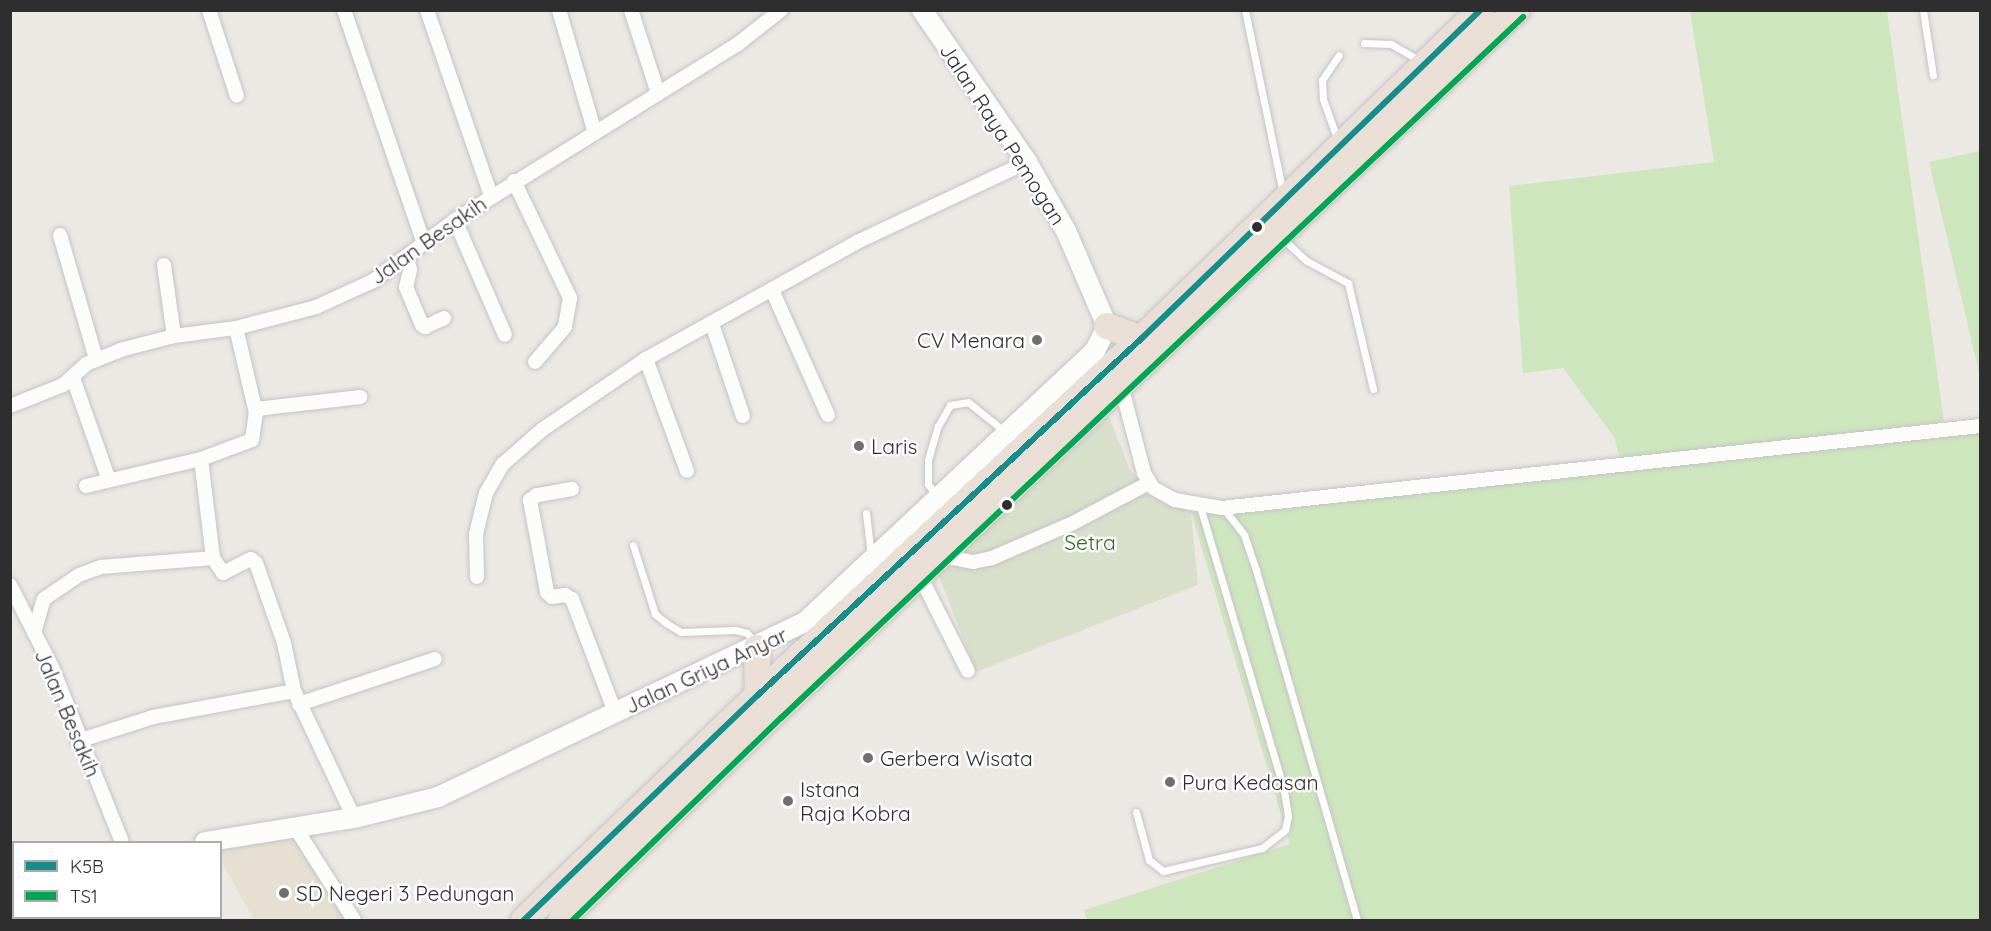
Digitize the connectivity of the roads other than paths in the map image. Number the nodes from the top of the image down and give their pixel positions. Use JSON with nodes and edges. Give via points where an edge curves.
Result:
{"nodes":[{"id":1,"x":209,"y":10,"type":"edge"},
{"id":2,"x":344,"y":10,"type":"edge"},
{"id":3,"x":428,"y":10,"type":"edge"},
{"id":4,"x":559,"y":10,"type":"edge"},
{"id":5,"x":631,"y":10,"type":"edge"},
{"id":6,"x":781,"y":10,"type":"edge"},
{"id":7,"x":922,"y":10,"type":"edge"},
{"id":8,"x":1245,"y":10,"type":"edge"},
{"id":9,"x":1481,"y":10,"type":"edge"},
{"id":10,"x":1517,"y":10,"type":"edge"},
{"id":11,"x":1923,"y":10,"type":"edge"},
{"id":12,"x":1364,"y":43,"type":"dead end"},
{"id":13,"x":1339,"y":55,"type":"dead end"},
{"id":14,"x":1425,"y":64,"type":"junction"},
{"id":15,"x":1933,"y":75,"type":"dead end"},
{"id":16,"x":658,"y":93,"type":"junction"},
{"id":17,"x":237,"y":96,"type":"dead end"},
{"id":18,"x":594,"y":130,"type":"junction"},
{"id":19,"x":1341,"y":146,"type":"junction"},
{"id":20,"x":1027,"y":162,"type":"junction"},
{"id":21,"x":514,"y":181,"type":"junction"},
{"id":22,"x":491,"y":196,"type":"junction"},
{"id":23,"x":1284,"y":198,"type":"junction"},
{"id":24,"x":455,"y":220,"type":"junction"},
{"id":25,"x":60,"y":235,"type":"dead end"},
{"id":26,"x":1280,"y":236,"type":"junction"},
{"id":27,"x":424,"y":244,"type":"junction"},
{"id":28,"x":407,"y":257,"type":"junction"},
{"id":29,"x":164,"y":265,"type":"dead end"},
{"id":30,"x":772,"y":290,"type":"junction"},
{"id":31,"x":444,"y":318,"type":"dead end"},
{"id":32,"x":712,"y":324,"type":"junction"},
{"id":33,"x":1107,"y":326,"type":"junction"},
{"id":34,"x":236,"y":328,"type":"junction"},
{"id":35,"x":506,"y":335,"type":"dead end"},
{"id":36,"x":174,"y":336,"type":"junction"},
{"id":37,"x":1141,"y":339,"type":"junction"},
{"id":38,"x":96,"y":359,"type":"junction"},
{"id":39,"x":646,"y":359,"type":"junction"},
{"id":40,"x":535,"y":362,"type":"dead end"},
{"id":41,"x":73,"y":378,"type":"junction"},
{"id":42,"x":1122,"y":388,"type":"junction"},
{"id":43,"x":1373,"y":389,"type":"dead end"},
{"id":44,"x":360,"y":397,"type":"dead end"},
{"id":45,"x":10,"y":406,"type":"edge"},
{"id":46,"x":256,"y":409,"type":"junction"},
{"id":47,"x":828,"y":414,"type":"dead end"},
{"id":48,"x":742,"y":416,"type":"dead end"},
{"id":49,"x":1980,"y":426,"type":"edge"},
{"id":50,"x":1009,"y":435,"type":"junction"},
{"id":51,"x":201,"y":459,"type":"junction"},
{"id":52,"x":687,"y":471,"type":"dead end"},
{"id":53,"x":109,"y":480,"type":"junction"},
{"id":54,"x":1149,"y":483,"type":"junction"},
{"id":55,"x":86,"y":486,"type":"dead end"},
{"id":56,"x":572,"y":489,"type":"dead end"},
{"id":57,"x":940,"y":500,"type":"junction"},
{"id":58,"x":1200,"y":506,"type":"junction"},
{"id":59,"x":1222,"y":508,"type":"junction"},
{"id":60,"x":866,"y":513,"type":"dead end"},
{"id":61,"x":633,"y":545,"type":"dead end"},
{"id":62,"x":942,"y":556,"type":"junction"},
{"id":63,"x":216,"y":564,"type":"junction"},
{"id":64,"x":871,"y":564,"type":"junction"},
{"id":65,"x":920,"y":576,"type":"junction"},
{"id":66,"x":477,"y":578,"type":"dead end"},
{"id":67,"x":10,"y":585,"type":"edge"},
{"id":68,"x":14,"y":601,"type":"edge"},
{"id":69,"x":34,"y":633,"type":"junction"},
{"id":70,"x":757,"y":648,"type":"junction"},
{"id":71,"x":435,"y":659,"type":"dead end"},
{"id":72,"x":968,"y":671,"type":"dead end"},
{"id":73,"x":296,"y":697,"type":"junction"},
{"id":74,"x":766,"y":704,"type":"junction"},
{"id":75,"x":615,"y":712,"type":"junction"},
{"id":76,"x":78,"y":741,"type":"junction"},
{"id":77,"x":1136,"y":812,"type":"dead end"},
{"id":78,"x":354,"y":818,"type":"junction"},
{"id":79,"x":624,"y":826,"type":"junction"},
{"id":80,"x":295,"y":827,"type":"junction"},
{"id":81,"x":121,"y":841,"type":"edge"},
{"id":82,"x":216,"y":841,"type":"edge"},
{"id":83,"x":642,"y":845,"type":"junction"},
{"id":84,"x":354,"y":921,"type":"edge"},
{"id":85,"x":524,"y":921,"type":"edge"},
{"id":86,"x":561,"y":921,"type":"edge"},
{"id":87,"x":1357,"y":921,"type":"edge"}],
"edges":[{"from":1,"to":17,"type":"street"},
{"from":2,"to":27,"type":"street"},
{"from":3,"to":22,"type":"street"},
{"from":4,"to":18,"type":"street"},
{"from":5,"to":16,"type":"street"},
{"from":6,"to":16,"type":"street","name":"Jalan Besakih","via":[[738,44]]},
{"from":7,"to":20,"type":"street","name":"Jalan Raya Pemogan"},
{"from":8,"to":23,"type":"lane"},
{"from":9,"to":14,"type":"highway"},
{"from":10,"to":26,"type":"highway"},
{"from":11,"to":15,"type":"lane"},
{"from":12,"to":14,"type":"lane","via":[[1378,40],[1391,44]]},
{"from":13,"to":19,"type":"lane","via":[[1322,80],[1323,99]]},
{"from":14,"to":19,"type":"highway"},
{"from":16,"to":18,"type":"street","name":"Jalan Besakih"},
{"from":18,"to":21,"type":"street","name":"Jalan Besakih"},
{"from":19,"to":23,"type":"highway"},
{"from":20,"to":30,"type":"street","via":[[904,217]]},
{"from":20,"to":33,"type":"street","name":"Jalan Raya Pemogan","via":[[1066,231]]},
{"from":21,"to":22,"type":"street","name":"Jalan Besakih"},
{"from":21,"to":40,"type":"street","via":[[570,298],[565,327]]},
{"from":22,"to":24,"type":"street","name":"Jalan Besakih"},
{"from":23,"to":37,"type":"highway"},
{"from":24,"to":27,"type":"street","name":"Jalan Besakih"},
{"from":24,"to":35,"type":"street"},
{"from":25,"to":38,"type":"street"},
{"from":26,"to":42,"type":"highway"},
{"from":26,"to":43,"type":"lane","via":[[1307,261],[1348,283]]},
{"from":27,"to":28,"type":"street","name":"Jalan Besakih"},
{"from":28,"to":31,"type":"street","via":[[410,270],[406,287],[422,325]]},
{"from":28,"to":34,"type":"street","name":"Jalan Besakih","via":[[373,281],[316,307]]},
{"from":29,"to":36,"type":"street"},
{"from":30,"to":32,"type":"street"},
{"from":30,"to":47,"type":"street"},
{"from":32,"to":39,"type":"street"},
{"from":32,"to":48,"type":"street"},
{"from":33,"to":37,"type":"highway"},
{"from":33,"to":50,"type":"street","name":"Jalan Griya Anyar","via":[[1095,351]]},
{"from":34,"to":36,"type":"street","name":"Jalan Besakih"},
{"from":34,"to":46,"type":"street"},
{"from":36,"to":38,"type":"street","name":"Jalan Besakih","via":[[142,342]]},
{"from":37,"to":74,"type":"highway"},
{"from":38,"to":41,"type":"street","name":"Jalan Besakih"},
{"from":39,"to":52,"type":"street"},
{"from":39,"to":66,"type":"street","via":[[543,429],[503,464],[486,493],[478,521]]},
{"from":41,"to":45,"type":"street","name":"Jalan Besakih","via":[[63,386]]},
{"from":41,"to":53,"type":"street"},
{"from":42,"to":54,"type":"street"},
{"from":42,"to":62,"type":"highway"},
{"from":44,"to":46,"type":"street"},
{"from":46,"to":51,"type":"street","via":[[258,422],[252,440]]},
{"from":49,"to":59,"type":"street"},
{"from":50,"to":57,"type":"street","name":"Jalan Griya Anyar"},
{"from":50,"to":57,"type":"lane","via":[[968,402],[961,400],[950,405],[938,426],[928,460],[928,484]]},
{"from":51,"to":53,"type":"street"},
{"from":51,"to":63,"type":"street"},
{"from":53,"to":55,"type":"street"},
{"from":54,"to":58,"type":"street","via":[[1158,493]]},
{"from":54,"to":62,"type":"street","via":[[1073,523],[992,558],[973,562]]},
{"from":56,"to":75,"type":"street","via":[[537,495],[530,500],[547,592],[552,597],[565,595],[572,599]]},
{"from":57,"to":64,"type":"street","name":"Jalan Griya Anyar"},
{"from":58,"to":59,"type":"street"},
{"from":58,"to":77,"type":"lane","via":[[1284,790],[1288,816],[1285,830],[1262,848],[1163,871],[1149,861]]},
{"from":59,"to":87,"type":"lane","via":[[1240,527],[1256,570]]},
{"from":60,"to":64,"type":"lane"},
{"from":61,"to":70,"type":"lane","via":[[655,614],[681,632],[747,633]]},
{"from":62,"to":65,"type":"highway"},
{"from":63,"to":69,"type":"street","via":[[101,567],[63,583],[44,599]]},
{"from":63,"to":73,"type":"street","via":[[225,573],[251,559],[256,563],[284,643]]},
{"from":64,"to":70,"type":"street","name":"Jalan Griya Anyar","via":[[805,622]]},
{"from":65,"to":72,"type":"street"},
{"from":65,"to":74,"type":"highway"},
{"from":67,"to":68,"type":"street","name":"Jalan Besakih"},
{"from":68,"to":69,"type":"street","name":"Jalan Besakih"},
{"from":69,"to":76,"type":"street","name":"Jalan Besakih","via":[[52,667]]},
{"from":70,"to":74,"type":"highway"},
{"from":70,"to":75,"type":"street","name":"Jalan Griya Anyar"},
{"from":71,"to":73,"type":"street"},
{"from":73,"to":76,"type":"street","via":[[153,717]]},
{"from":73,"to":78,"type":"street"},
{"from":74,"to":79,"type":"highway"},
{"from":74,"to":83,"type":"highway"},
{"from":75,"to":78,"type":"street","name":"Jalan Griya Anyar","via":[[465,787]]},
{"from":76,"to":81,"type":"street","name":"Jalan Besakih"},
{"from":78,"to":80,"type":"street","name":"Jalan Griya Anyar"},
{"from":79,"to":83,"type":"highway"},
{"from":79,"to":85,"type":"highway"},
{"from":80,"to":82,"type":"street","name":"Jalan Griya Anyar"},
{"from":80,"to":84,"type":"street"},
{"from":83,"to":86,"type":"highway"}]}
